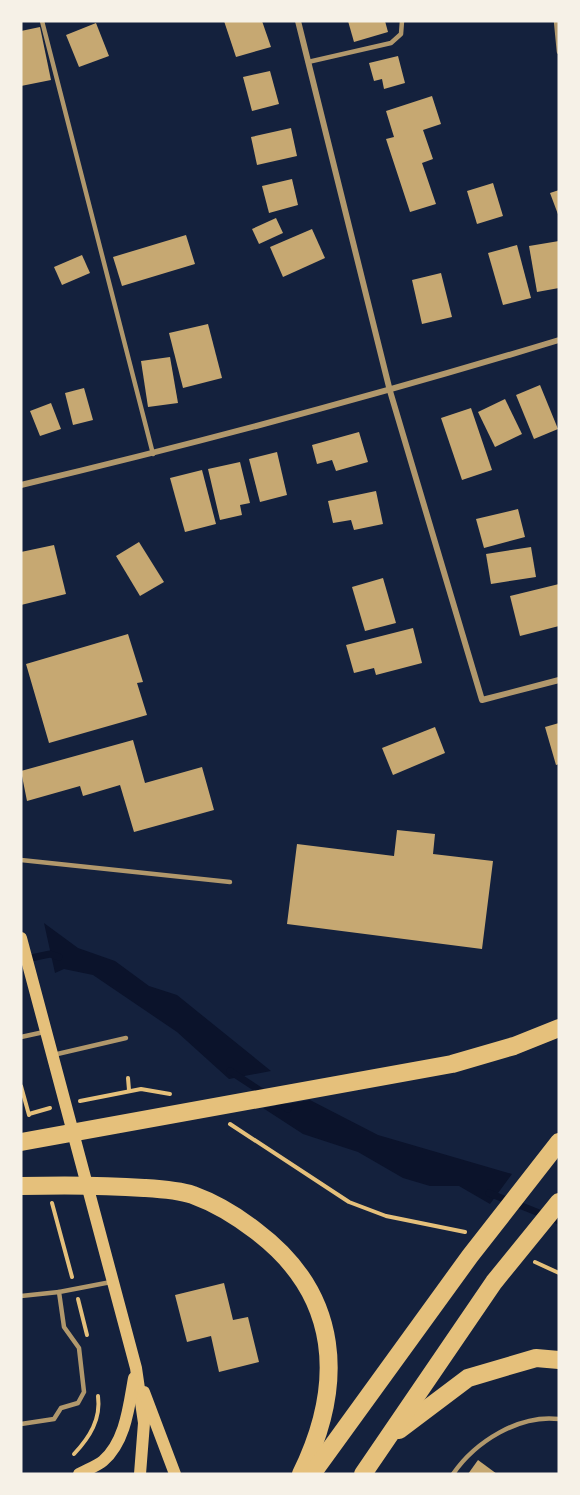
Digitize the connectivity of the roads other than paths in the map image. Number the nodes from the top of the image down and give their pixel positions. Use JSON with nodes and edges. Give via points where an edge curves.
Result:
{"nodes":[{"id":1,"x":42,"y":21,"type":"edge"},
{"id":2,"x":298,"y":21,"type":"edge"},
{"id":3,"x":402,"y":21,"type":"edge"},
{"id":4,"x":556,"y":21,"type":"edge"},
{"id":5,"x":559,"y":52,"type":"edge"},
{"id":6,"x":308,"y":62,"type":"junction"},
{"id":7,"x":559,"y":340,"type":"edge"},
{"id":8,"x":390,"y":391,"type":"junction"},
{"id":9,"x":153,"y":453,"type":"junction"},
{"id":10,"x":21,"y":485,"type":"edge"},
{"id":11,"x":559,"y":680,"type":"edge"},
{"id":12,"x":21,"y":860,"type":"edge"},
{"id":13,"x":230,"y":882,"type":"dead end"},
{"id":14,"x":21,"y":938,"type":"edge"},
{"id":15,"x":559,"y":1028,"type":"edge"},
{"id":16,"x":46,"y":1031,"type":"junction"},
{"id":17,"x":21,"y":1037,"type":"edge"},
{"id":18,"x":126,"y":1038,"type":"dead end"},
{"id":19,"x":53,"y":1054,"type":"junction"},
{"id":20,"x":21,"y":1142,"type":"edge"},
{"id":21,"x":559,"y":1142,"type":"edge"},
{"id":22,"x":22,"y":1186,"type":"edge"},
{"id":23,"x":559,"y":1202,"type":"edge"},
{"id":24,"x":111,"y":1282,"type":"junction"},
{"id":25,"x":59,"y":1292,"type":"junction"},
{"id":26,"x":21,"y":1296,"type":"edge"},
{"id":27,"x":559,"y":1360,"type":"edge"},
{"id":28,"x":136,"y":1368,"type":"junction"},
{"id":29,"x":559,"y":1419,"type":"edge"},
{"id":30,"x":21,"y":1424,"type":"edge"},
{"id":31,"x":386,"y":1440,"type":"junction"},
{"id":32,"x":79,"y":1474,"type":"edge"},
{"id":33,"x":140,"y":1474,"type":"edge"},
{"id":34,"x":175,"y":1474,"type":"edge"},
{"id":35,"x":301,"y":1474,"type":"edge"},
{"id":36,"x":312,"y":1474,"type":"edge"},
{"id":37,"x":363,"y":1474,"type":"edge"},
{"id":38,"x":453,"y":1474,"type":"edge"}],
"edges":[{"from":1,"to":9,"type":"lane"},
{"from":2,"to":6,"type":"street"},
{"from":3,"to":6,"type":"lane","via":[[401,34],[391,43]]},
{"from":4,"to":5,"type":"lane"},
{"from":6,"to":8,"type":"street"},
{"from":7,"to":8,"type":"street"},
{"from":8,"to":9,"type":"street"},
{"from":8,"to":11,"type":"street","via":[[482,700]]},
{"from":9,"to":10,"type":"street"},
{"from":12,"to":13,"type":"lane"},
{"from":14,"to":16,"type":"main road"},
{"from":15,"to":20,"type":"highway","via":[[452,1064]]},
{"from":16,"to":17,"type":"lane"},
{"from":16,"to":19,"type":"main road"},
{"from":18,"to":19,"type":"lane"},
{"from":19,"to":24,"type":"main road"},
{"from":21,"to":36,"type":"highway","via":[[470,1256]]},
{"from":22,"to":35,"type":"highway","via":[[111,1185],[193,1195],[243,1222],[292,1264],[322,1316],[330,1375],[315,1446]]},
{"from":23,"to":31,"type":"highway","via":[[494,1282]]},
{"from":24,"to":25,"type":"lane"},
{"from":24,"to":28,"type":"main road"},
{"from":25,"to":26,"type":"lane"},
{"from":25,"to":30,"type":"lane","via":[[64,1327],[79,1348],[84,1392],[78,1403],[62,1408],[54,1419]]},
{"from":27,"to":31,"type":"highway","via":[[536,1359],[468,1378]]},
{"from":28,"to":32,"type":"main road","via":[[119,1438],[104,1461]]},
{"from":28,"to":33,"type":"main road","via":[[144,1423]]},
{"from":28,"to":34,"type":"main road"},
{"from":29,"to":38,"type":"lane","via":[[547,1417],[519,1424],[485,1440],[464,1457]]},
{"from":31,"to":37,"type":"highway"}]}
